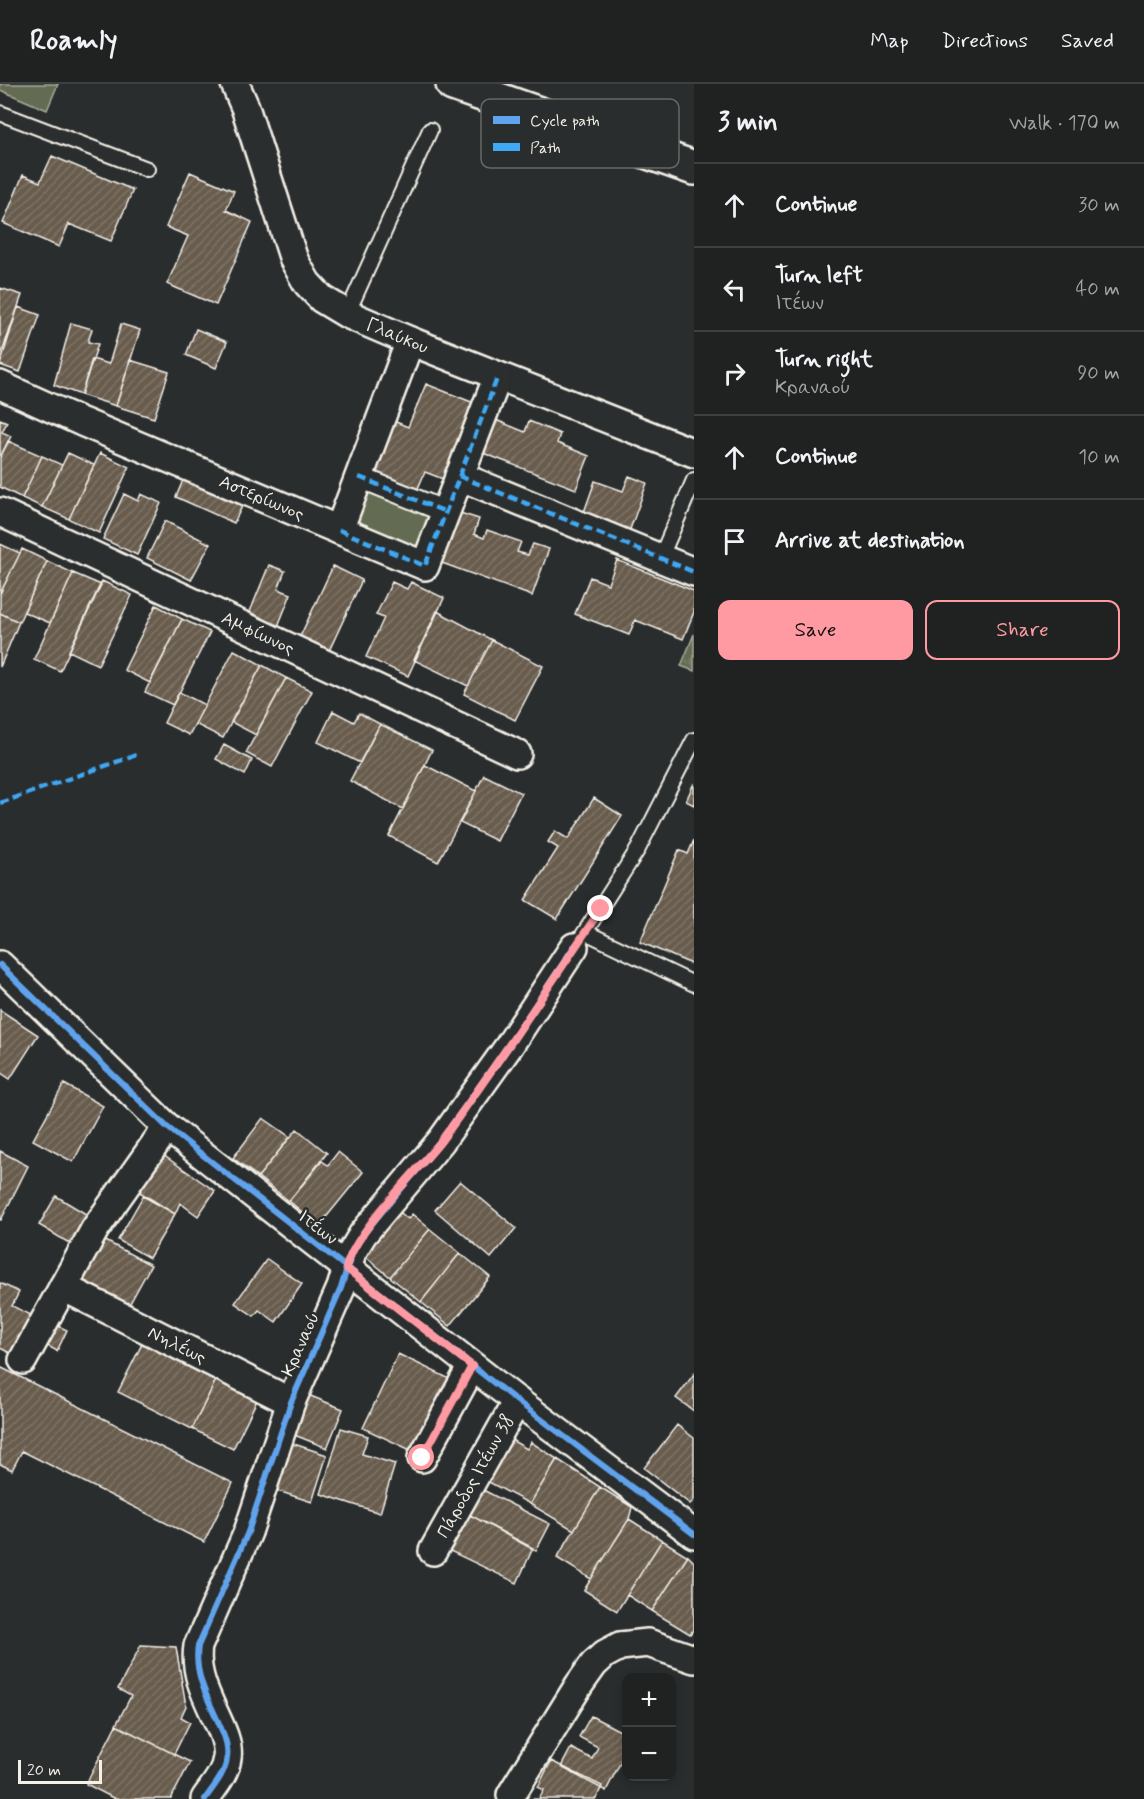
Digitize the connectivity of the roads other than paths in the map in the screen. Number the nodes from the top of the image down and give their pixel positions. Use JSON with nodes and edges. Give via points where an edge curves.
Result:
{"nodes":[{"id":1,"x":235,"y":84,"type":"edge"},
{"id":2,"x":453,"y":84,"type":"edge"},
{"id":3,"x":496,"y":99,"type":"edge"},
{"id":4,"x":0,"y":113,"type":"edge"},
{"id":5,"x":430,"y":130,"type":"dead end"},
{"id":6,"x":679,"y":163,"type":"edge"},
{"id":7,"x":694,"y":168,"type":"edge"},
{"id":8,"x":147,"y":169,"type":"dead end"},
{"id":9,"x":347,"y":314,"type":"junction"},
{"id":10,"x":410,"y":341,"type":"junction"},
{"id":11,"x":498,"y":376,"type":"junction"},
{"id":12,"x":0,"y":385,"type":"edge"},
{"id":13,"x":694,"y":453,"type":"edge"},
{"id":14,"x":459,"y":476,"type":"junction"},
{"id":15,"x":359,"y":477,"type":"junction"},
{"id":16,"x":694,"y":480,"type":"edge"},
{"id":17,"x":0,"y":512,"type":"edge"},
{"id":18,"x":446,"y":512,"type":"junction"},
{"id":19,"x":339,"y":530,"type":"junction"},
{"id":20,"x":660,"y":558,"type":"junction"},
{"id":21,"x":694,"y":572,"type":"edge"},
{"id":22,"x":694,"y":740,"type":"edge"},
{"id":23,"x":517,"y":754,"type":"dead end"},
{"id":24,"x":580,"y":940,"type":"junction"},
{"id":25,"x":0,"y":965,"type":"edge"},
{"id":26,"x":694,"y":984,"type":"edge"},
{"id":27,"x":167,"y":1127,"type":"junction"},
{"id":28,"x":346,"y":1268,"type":"junction"},
{"id":29,"x":63,"y":1287,"type":"junction"},
{"id":30,"x":23,"y":1360,"type":"dead end"},
{"id":31,"x":472,"y":1366,"type":"junction"},
{"id":32,"x":517,"y":1401,"type":"junction"},
{"id":33,"x":291,"y":1402,"type":"junction"},
{"id":34,"x":422,"y":1458,"type":"dead end"},
{"id":35,"x":692,"y":1528,"type":"edge"},
{"id":36,"x":433,"y":1551,"type":"dead end"},
{"id":37,"x":694,"y":1659,"type":"edge"},
{"id":38,"x":511,"y":1795,"type":"dead end"},
{"id":39,"x":205,"y":1799,"type":"edge"}],
"edges":[{"from":1,"to":9,"type":"street","name":"Γλαύκου","via":[[297,267],[322,299]]},
{"from":2,"to":3,"type":"main road"},
{"from":4,"to":8,"type":"lane"},
{"from":5,"to":9,"type":"lane"},
{"from":6,"to":7,"type":"main road"},
{"from":9,"to":10,"type":"street","name":"Γλαύκου"},
{"from":10,"to":11,"type":"street","name":"Γλαύκου"},
{"from":10,"to":15,"type":"street"},
{"from":11,"to":13,"type":"street","name":"Γλαύκου"},
{"from":11,"to":14,"type":"street"},
{"from":12,"to":19,"type":"street","name":"Αστερίωνος"},
{"from":14,"to":18,"type":"street"},
{"from":14,"to":20,"type":"street"},
{"from":15,"to":18,"type":"street"},
{"from":15,"to":19,"type":"street"},
{"from":16,"to":20,"type":"lane"},
{"from":17,"to":23,"type":"street","name":"Αμφίωνος"},
{"from":18,"to":19,"type":"street","name":"Αστερίωνος","via":[[425,566]]},
{"from":20,"to":21,"type":"street"},
{"from":22,"to":24,"type":"lane","via":[[638,849]]},
{"from":24,"to":26,"type":"lane"},
{"from":24,"to":28,"type":"street","name":"Κραναού","via":[[441,1141],[363,1234]]},
{"from":25,"to":27,"type":"street","name":"Ιτέων"},
{"from":27,"to":28,"type":"street","name":"Ιτέων"},
{"from":27,"to":29,"type":"street","via":[[95,1229]]},
{"from":28,"to":31,"type":"street","name":"Ιτέων"},
{"from":28,"to":33,"type":"street","name":"Κραναού"},
{"from":29,"to":30,"type":"street"},
{"from":29,"to":33,"type":"street","name":"Νηλέως"},
{"from":31,"to":32,"type":"street","name":"Ιτέων"},
{"from":31,"to":34,"type":"street"},
{"from":32,"to":35,"type":"street","name":"Ιτέων"},
{"from":32,"to":36,"type":"street","name":"Πάροδος Ιτέων 38"},
{"from":33,"to":39,"type":"street","name":"Κραναού","via":[[248,1532],[198,1646],[199,1678],[228,1748],[223,1772]]},
{"from":37,"to":38,"type":"street","via":[[648,1643],[620,1646],[605,1654],[579,1685]]}]}
